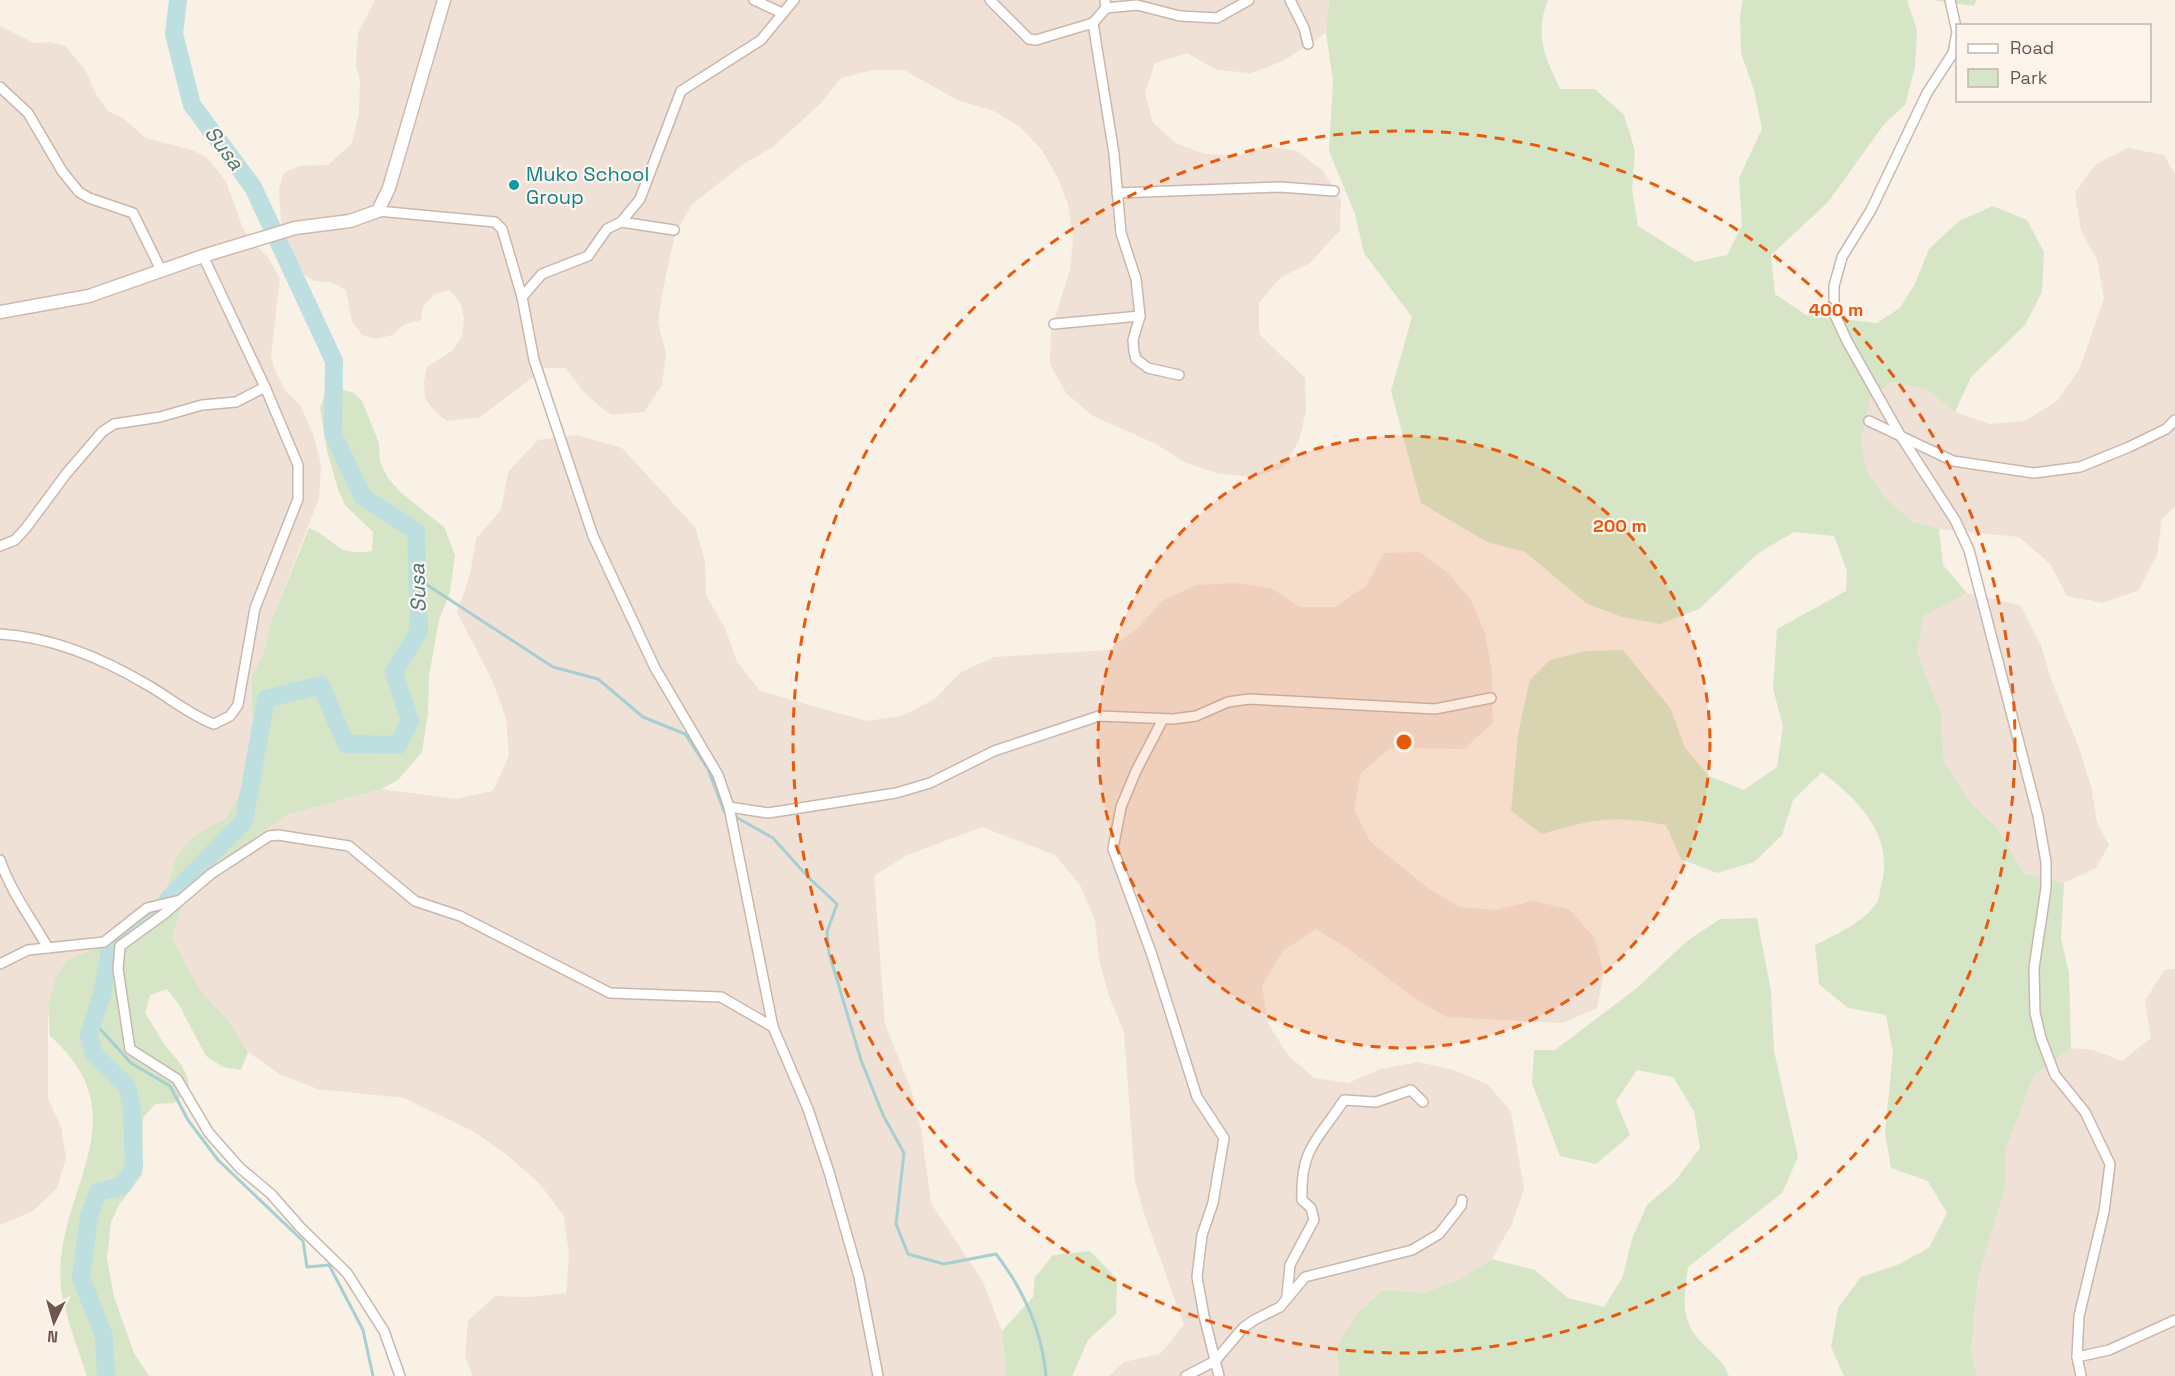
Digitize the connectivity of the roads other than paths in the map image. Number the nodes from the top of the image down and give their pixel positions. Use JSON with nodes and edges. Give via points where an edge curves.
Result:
{"nodes":[{"id":1,"x":444,"y":0,"type":"edge"},
{"id":2,"x":754,"y":0,"type":"edge"},
{"id":3,"x":794,"y":0,"type":"edge"},
{"id":4,"x":990,"y":0,"type":"edge"},
{"id":5,"x":1250,"y":0,"type":"edge"},
{"id":6,"x":1290,"y":0,"type":"edge"},
{"id":7,"x":1950,"y":0,"type":"edge"},
{"id":8,"x":1106,"y":4,"type":"edge"},
{"id":9,"x":782,"y":12,"type":"junction"},
{"id":10,"x":1093,"y":23,"type":"junction"},
{"id":11,"x":1956,"y":27,"type":"edge"},
{"id":12,"x":1956,"y":37,"type":"edge"},
{"id":13,"x":1308,"y":44,"type":"dead end"},
{"id":14,"x":0,"y":87,"type":"edge"},
{"id":15,"x":1334,"y":191,"type":"dead end"},
{"id":16,"x":1117,"y":193,"type":"junction"},
{"id":17,"x":378,"y":211,"type":"junction"},
{"id":18,"x":621,"y":222,"type":"junction"},
{"id":19,"x":674,"y":230,"type":"dead end"},
{"id":20,"x":203,"y":256,"type":"junction"},
{"id":21,"x":161,"y":270,"type":"junction"},
{"id":22,"x":522,"y":297,"type":"junction"},
{"id":23,"x":0,"y":312,"type":"edge"},
{"id":24,"x":1140,"y":316,"type":"junction"},
{"id":25,"x":1054,"y":324,"type":"dead end"},
{"id":26,"x":1179,"y":375,"type":"dead end"},
{"id":27,"x":265,"y":387,"type":"junction"},
{"id":28,"x":1869,"y":421,"type":"dead end"},
{"id":29,"x":2173,"y":426,"type":"edge"},
{"id":30,"x":1900,"y":435,"type":"junction"},
{"id":31,"x":0,"y":546,"type":"edge"},
{"id":32,"x":0,"y":634,"type":"edge"},
{"id":33,"x":1491,"y":698,"type":"dead end"},
{"id":34,"x":1163,"y":719,"type":"junction"},
{"id":35,"x":729,"y":807,"type":"junction"},
{"id":36,"x":0,"y":860,"type":"edge"},
{"id":37,"x":176,"y":901,"type":"junction"},
{"id":38,"x":48,"y":948,"type":"junction"},
{"id":39,"x":0,"y":964,"type":"edge"},
{"id":40,"x":773,"y":1027,"type":"junction"},
{"id":41,"x":1423,"y":1102,"type":"dead end"},
{"id":42,"x":1462,"y":1200,"type":"dead end"},
{"id":43,"x":1286,"y":1299,"type":"junction"},
{"id":44,"x":2175,"y":1320,"type":"edge"},
{"id":45,"x":2077,"y":1357,"type":"junction"},
{"id":46,"x":1215,"y":1361,"type":"junction"},
{"id":47,"x":400,"y":1376,"type":"edge"},
{"id":48,"x":878,"y":1376,"type":"edge"},
{"id":49,"x":1186,"y":1376,"type":"edge"},
{"id":50,"x":1219,"y":1376,"type":"edge"},
{"id":51,"x":2081,"y":1376,"type":"edge"}],
"edges":[{"from":1,"to":17,"type":"main road","via":[[389,188]]},
{"from":2,"to":9,"type":"street"},
{"from":3,"to":9,"type":"street"},
{"from":4,"to":10,"type":"street","via":[[1033,40]]},
{"from":5,"to":8,"type":"street","via":[[1217,18],[1180,16],[1140,5]]},
{"from":6,"to":13,"type":"street"},
{"from":7,"to":11,"type":"street"},
{"from":8,"to":10,"type":"street"},
{"from":9,"to":18,"type":"street","via":[[761,40],[681,91],[640,199]]},
{"from":10,"to":16,"type":"street"},
{"from":12,"to":30,"type":"street","via":[[1953,53],[1927,93],[1871,210],[1842,257],[1834,286],[1835,315]]},
{"from":14,"to":21,"type":"street","via":[[28,113],[79,192],[133,213]]},
{"from":15,"to":16,"type":"street","via":[[1259,188]]},
{"from":16,"to":24,"type":"street","via":[[1121,233],[1133,264]]},
{"from":17,"to":20,"type":"main road","via":[[350,221],[295,228]]},
{"from":17,"to":22,"type":"street","via":[[498,223]]},
{"from":18,"to":19,"type":"street"},
{"from":18,"to":22,"type":"street","via":[[607,229],[588,256],[542,274]]},
{"from":20,"to":21,"type":"main road"},
{"from":20,"to":27,"type":"street"},
{"from":21,"to":23,"type":"main road","via":[[89,296]]},
{"from":22,"to":35,"type":"street","via":[[534,360],[593,536],[655,668],[718,775]]},
{"from":24,"to":25,"type":"street"},
{"from":24,"to":26,"type":"street","via":[[1133,340],[1136,359],[1154,371]]},
{"from":27,"to":31,"type":"street","via":[[236,402],[202,405],[114,424],[80,457],[15,540]]},
{"from":27,"to":32,"type":"street","via":[[298,465],[298,499],[255,608],[239,699],[230,716],[214,724],[138,680],[78,652],[39,638]]},
{"from":28,"to":30,"type":"street"},
{"from":29,"to":30,"type":"street","via":[[2091,463],[2047,473],[1961,463]]},
{"from":30,"to":45,"type":"street","via":[[1955,520],[1977,574],[2046,862],[2034,968],[2035,1013],[2055,1075],[2085,1112],[2110,1164],[2104,1212],[2079,1316]]},
{"from":33,"to":34,"type":"street","via":[[1435,709],[1249,699],[1228,702],[1196,716]]},
{"from":34,"to":35,"type":"street","via":[[1099,716],[994,751],[930,783],[896,793],[768,813]]},
{"from":34,"to":46,"type":"street","via":[[1121,807],[1113,849],[1197,1097],[1224,1138],[1213,1203],[1202,1235],[1197,1277]]},
{"from":35,"to":40,"type":"street"},
{"from":36,"to":38,"type":"street","via":[[10,889]]},
{"from":37,"to":38,"type":"street","via":[[147,908],[104,942]]},
{"from":37,"to":40,"type":"street","via":[[269,836],[349,846],[414,901],[460,916],[610,993],[721,997]]},
{"from":37,"to":47,"type":"street","via":[[120,946],[118,969],[130,1049],[177,1079],[209,1133],[347,1273],[384,1331]]},
{"from":38,"to":39,"type":"street","via":[[28,951]]},
{"from":40,"to":48,"type":"street","via":[[808,1109],[829,1172],[860,1277]]},
{"from":41,"to":43,"type":"street","via":[[1412,1090],[1376,1102],[1344,1100],[1306,1155],[1302,1200],[1311,1208],[1314,1220],[1290,1265]]},
{"from":42,"to":43,"type":"street","via":[[1440,1234],[1412,1250],[1305,1277]]},
{"from":43,"to":46,"type":"street","via":[[1280,1307],[1251,1321]]},
{"from":44,"to":45,"type":"street","via":[[2109,1350]]},
{"from":45,"to":51,"type":"street"},
{"from":46,"to":49,"type":"street"},
{"from":46,"to":50,"type":"street"}]}
